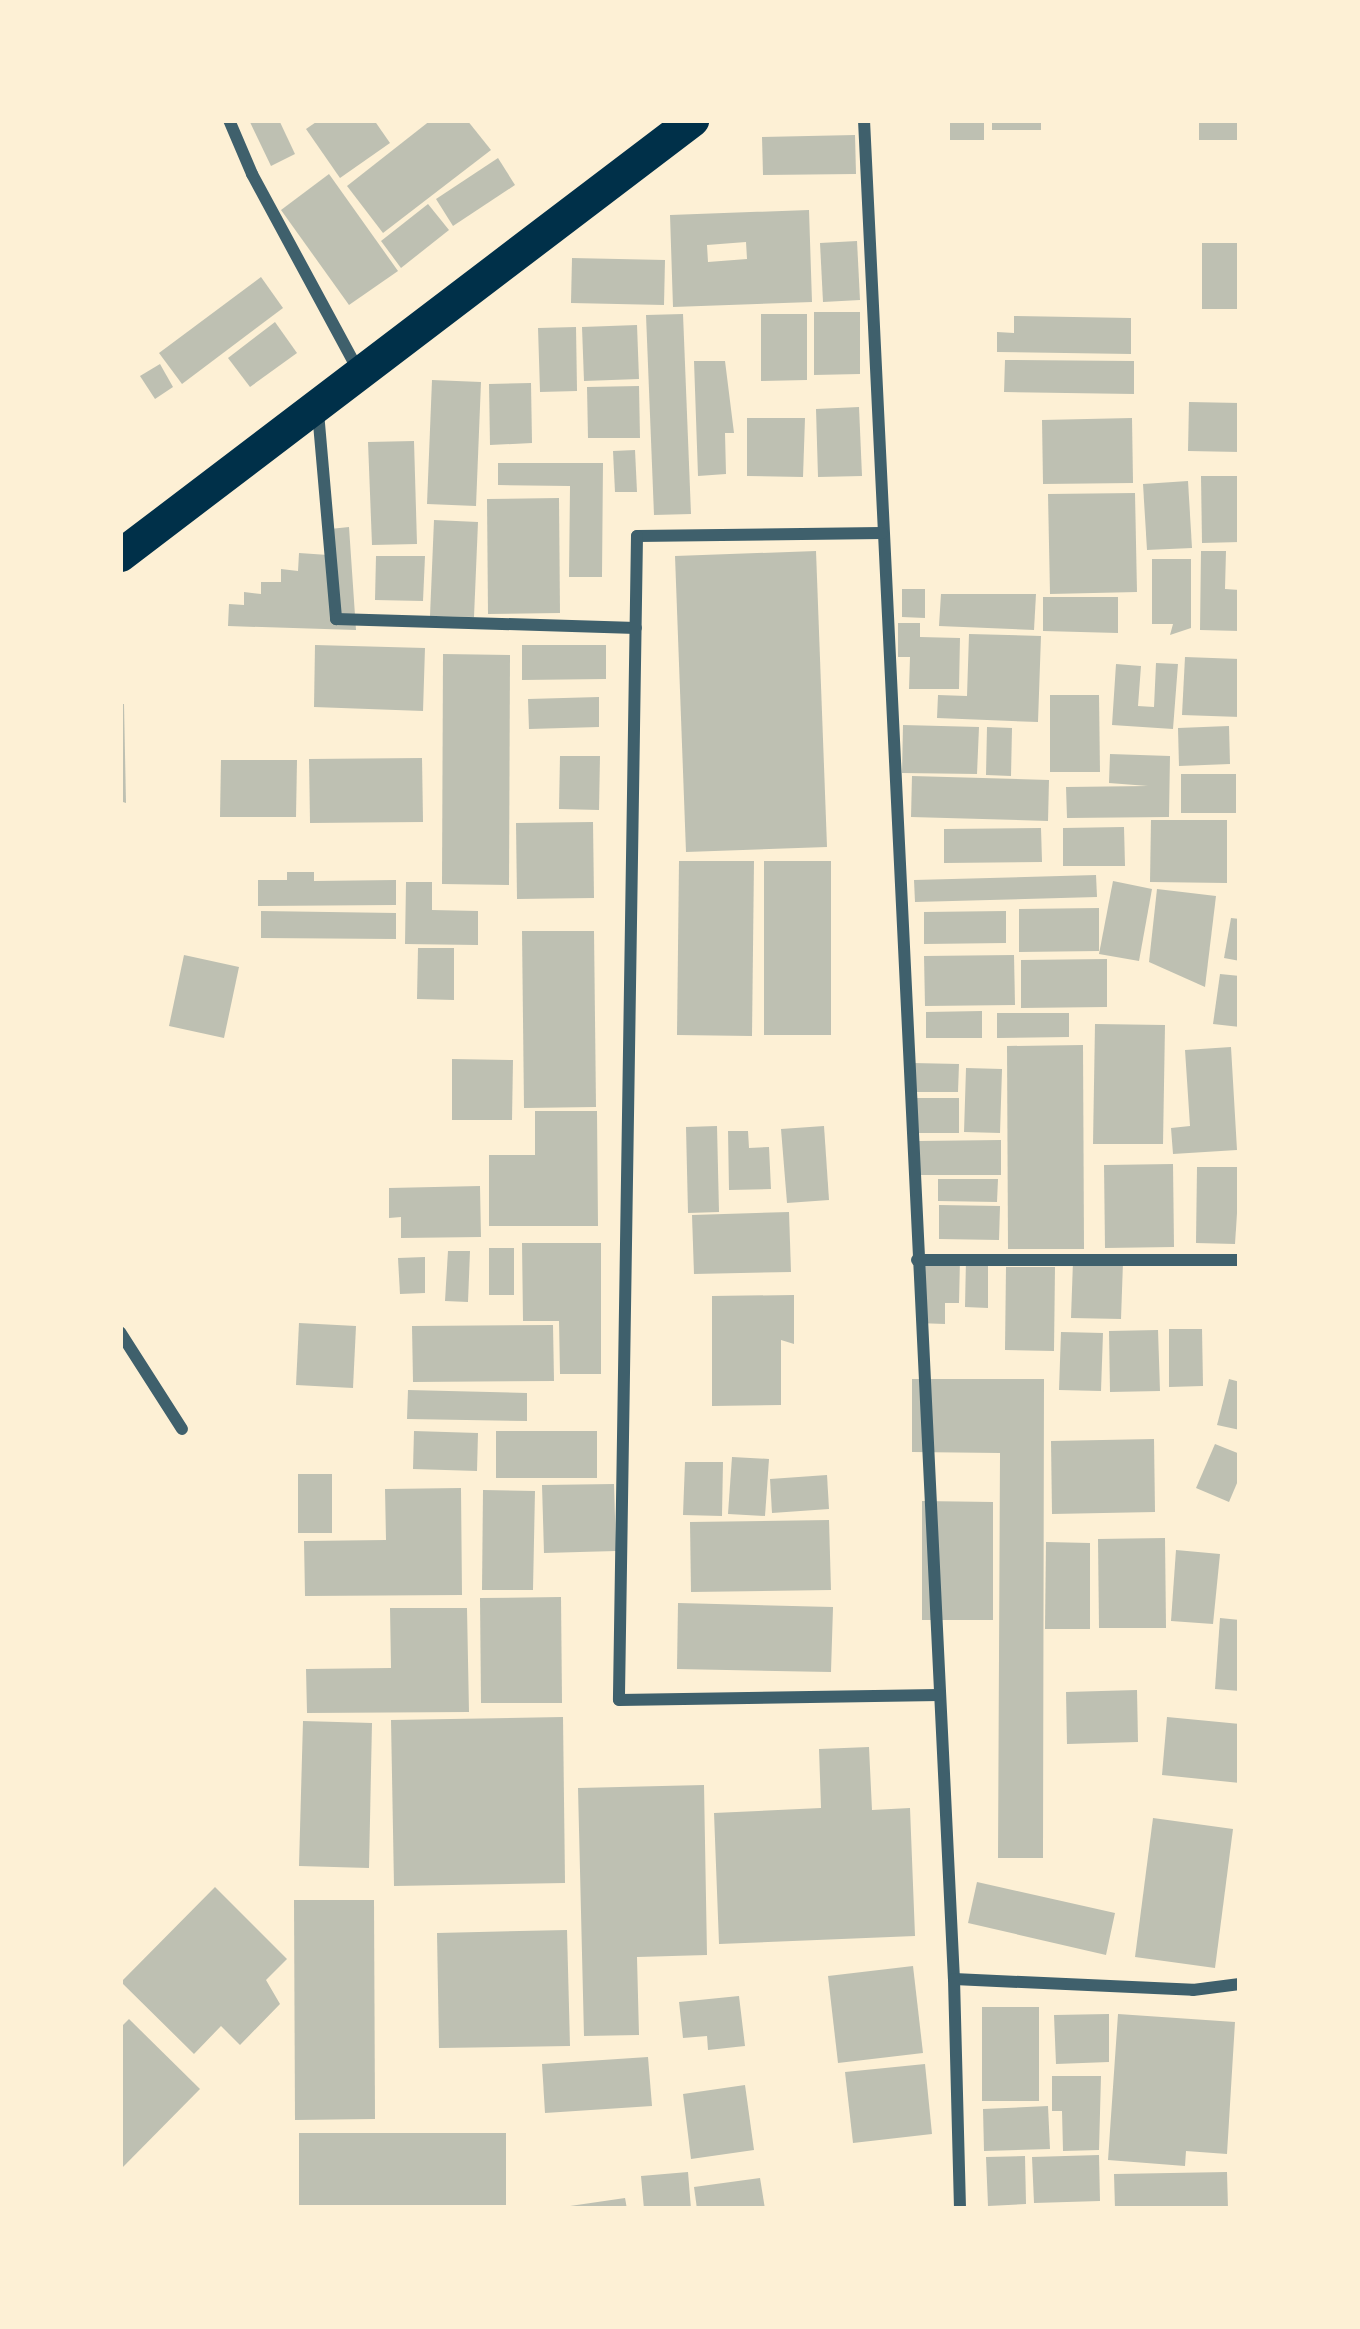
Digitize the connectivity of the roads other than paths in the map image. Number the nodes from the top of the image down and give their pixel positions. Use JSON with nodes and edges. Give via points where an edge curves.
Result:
{"nodes":[{"id":1,"x":229,"y":120,"type":"edge"},
{"id":2,"x":692,"y":120,"type":"edge"},
{"id":3,"x":864,"y":120,"type":"edge"},
{"id":4,"x":359,"y":373,"type":"junction"},
{"id":5,"x":317,"y":405,"type":"junction"},
{"id":6,"x":882,"y":533,"type":"junction"},
{"id":7,"x":120,"y":555,"type":"edge"},
{"id":8,"x":636,"y":628,"type":"junction"},
{"id":9,"x":917,"y":1260,"type":"junction"},
{"id":10,"x":1240,"y":1260,"type":"edge"},
{"id":11,"x":120,"y":1332,"type":"edge"},
{"id":12,"x":182,"y":1430,"type":"dead end"},
{"id":13,"x":939,"y":1695,"type":"junction"},
{"id":14,"x":954,"y":1979,"type":"junction"},
{"id":15,"x":1240,"y":1984,"type":"edge"},
{"id":16,"x":960,"y":2209,"type":"edge"}],
"edges":[{"from":1,"to":4,"type":"street"},
{"from":2,"to":4,"type":"highway"},
{"from":3,"to":6,"type":"street"},
{"from":4,"to":5,"type":"highway"},
{"from":5,"to":7,"type":"highway"},
{"from":5,"to":8,"type":"street","via":[[335,619]]},
{"from":6,"to":8,"type":"street","via":[[638,536]]},
{"from":6,"to":9,"type":"street"},
{"from":8,"to":13,"type":"street","via":[[619,1700]]},
{"from":9,"to":10,"type":"street"},
{"from":9,"to":13,"type":"street"},
{"from":11,"to":12,"type":"street"},
{"from":13,"to":14,"type":"street"},
{"from":14,"to":15,"type":"street","via":[[1192,1990]]},
{"from":14,"to":16,"type":"street"}]}
